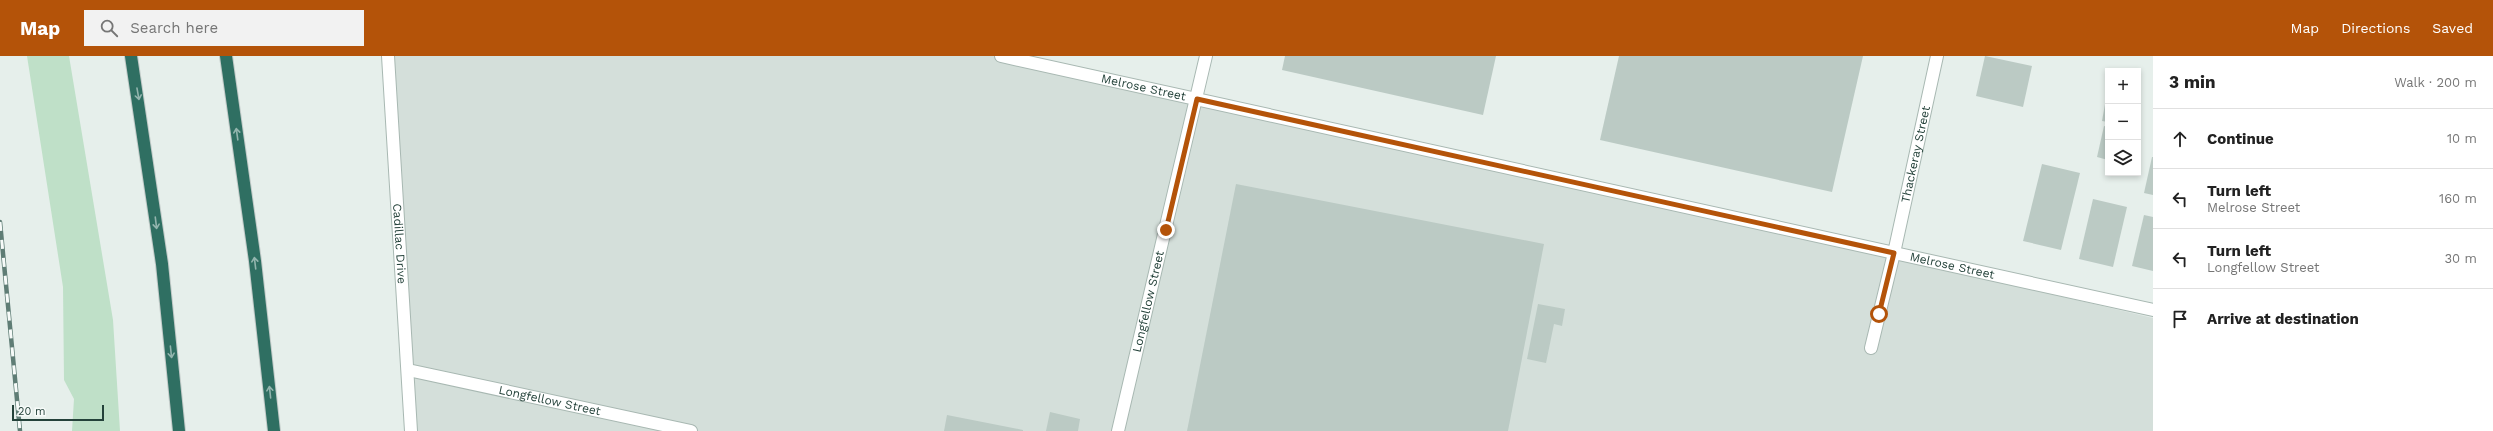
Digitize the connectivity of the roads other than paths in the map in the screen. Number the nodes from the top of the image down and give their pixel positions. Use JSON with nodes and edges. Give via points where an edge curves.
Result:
{"nodes":[{"id":1,"x":131,"y":56,"type":"edge"},
{"id":2,"x":226,"y":56,"type":"edge"},
{"id":3,"x":388,"y":56,"type":"edge"},
{"id":4,"x":1001,"y":56,"type":"edge"},
{"id":5,"x":1206,"y":56,"type":"edge"},
{"id":6,"x":1937,"y":56,"type":"edge"},
{"id":7,"x":1197,"y":99,"type":"junction"},
{"id":8,"x":1894,"y":253,"type":"junction"},
{"id":9,"x":2153,"y":310,"type":"edge"},
{"id":10,"x":1871,"y":348,"type":"dead end"},
{"id":11,"x":408,"y":370,"type":"junction"},
{"id":12,"x":179,"y":431,"type":"edge"},
{"id":13,"x":274,"y":431,"type":"edge"},
{"id":14,"x":411,"y":431,"type":"edge"},
{"id":15,"x":691,"y":431,"type":"edge"},
{"id":16,"x":1118,"y":431,"type":"edge"}],
"edges":[{"from":1,"to":12,"type":"highway","one_way":true,"via":[[161,256]]},
{"from":13,"to":2,"type":"highway","one_way":true},
{"from":3,"to":11,"type":"street","name":"Cadillac Drive"},
{"from":4,"to":7,"type":"street","name":"Melrose Street"},
{"from":5,"to":7,"type":"street","name":"Longfellow Street"},
{"from":6,"to":8,"type":"street","name":"Thackeray Street"},
{"from":7,"to":8,"type":"street","name":"Melrose Street"},
{"from":7,"to":16,"type":"street","name":"Longfellow Street"},
{"from":8,"to":9,"type":"street","name":"Melrose Street"},
{"from":8,"to":10,"type":"street","name":"Thackeray Street"},
{"from":11,"to":14,"type":"street","name":"Cadillac Drive"},
{"from":11,"to":15,"type":"street","name":"Longfellow Street"}]}
